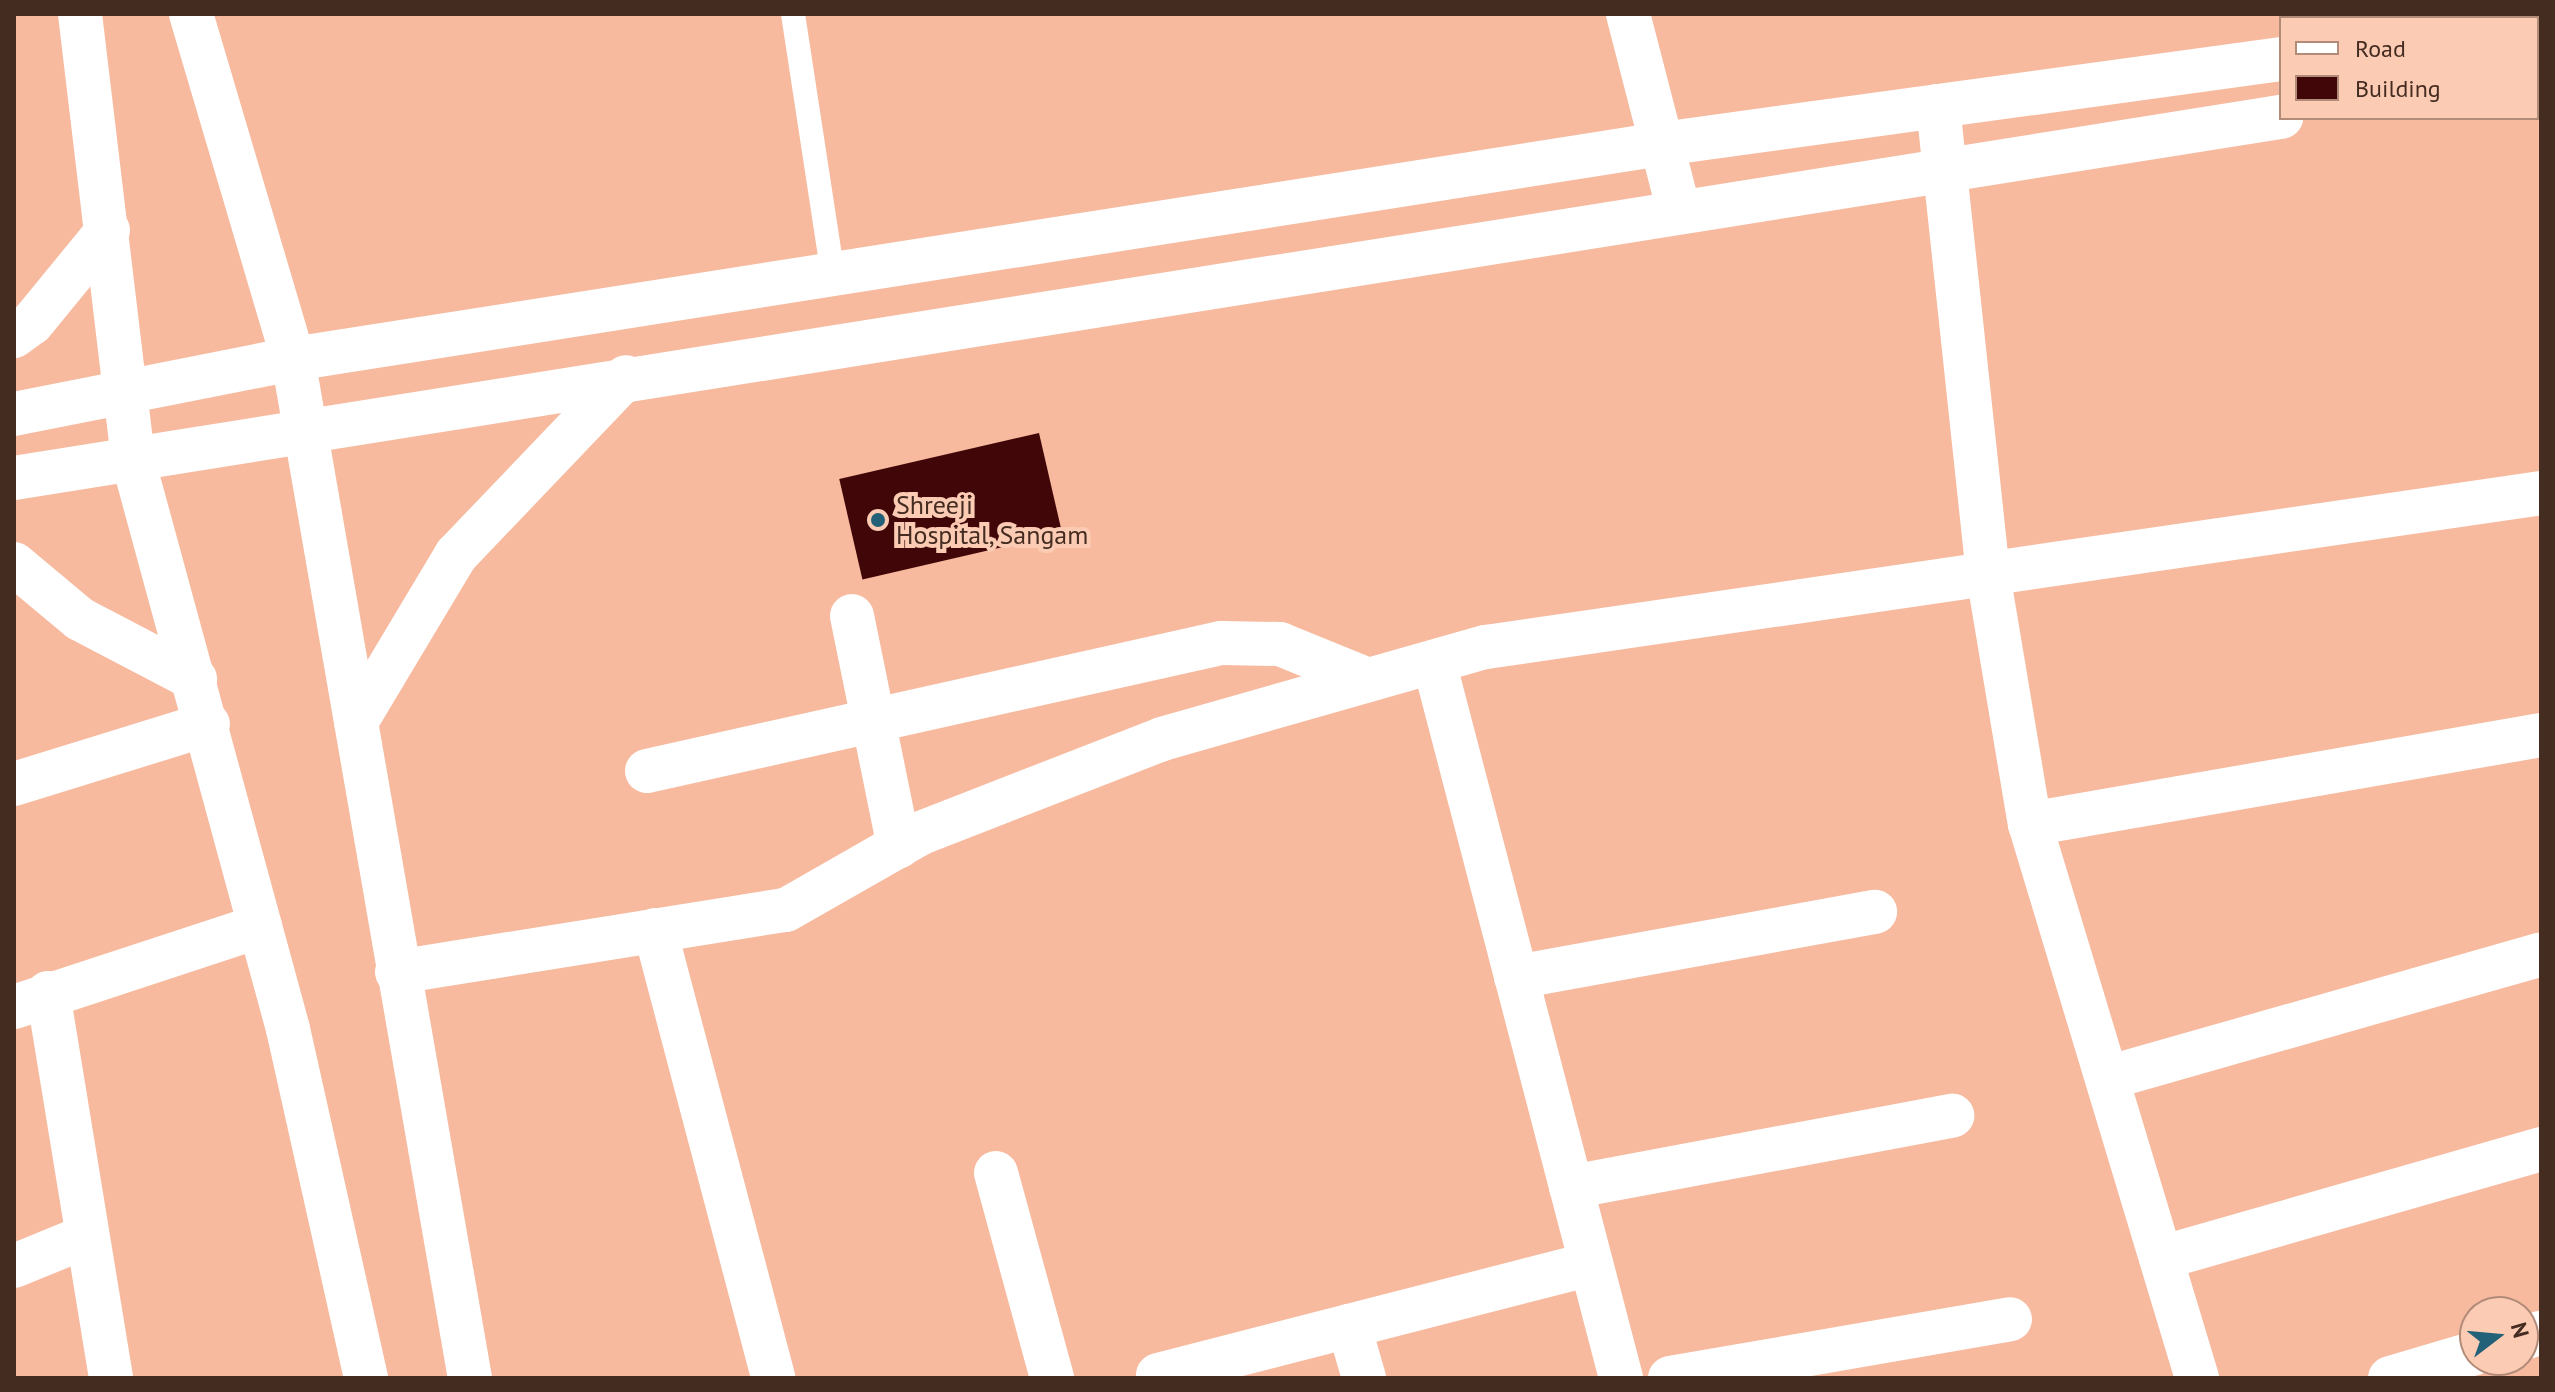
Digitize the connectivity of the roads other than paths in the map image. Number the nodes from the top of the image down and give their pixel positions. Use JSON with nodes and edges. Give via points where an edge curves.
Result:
{"nodes":[{"id":1,"x":80,"y":14,"type":"edge"},
{"id":2,"x":191,"y":14,"type":"edge"},
{"id":3,"x":793,"y":14,"type":"edge"},
{"id":4,"x":1628,"y":14,"type":"edge"},
{"id":5,"x":2279,"y":59,"type":"edge"},
{"id":6,"x":1938,"y":106,"type":"junction"},
{"id":7,"x":2279,"y":117,"type":"edge"},
{"id":8,"x":1662,"y":144,"type":"junction"},
{"id":9,"x":1941,"y":169,"type":"junction"},
{"id":10,"x":1679,"y":211,"type":"junction"},
{"id":11,"x":108,"y":230,"type":"junction"},
{"id":12,"x":833,"y":274,"type":"junction"},
{"id":13,"x":14,"y":336,"type":"edge"},
{"id":14,"x":293,"y":359,"type":"junction"},
{"id":15,"x":626,"y":377,"type":"junction"},
{"id":16,"x":125,"y":393,"type":"junction"},
{"id":17,"x":14,"y":414,"type":"edge"},
{"id":18,"x":305,"y":429,"type":"junction"},
{"id":19,"x":133,"y":460,"type":"junction"},
{"id":20,"x":14,"y":478,"type":"edge"},
{"id":21,"x":2541,"y":493,"type":"edge"},
{"id":22,"x":14,"y":564,"type":"edge"},
{"id":23,"x":1988,"y":574,"type":"junction"},
{"id":24,"x":852,"y":616,"type":"dead end"},
{"id":25,"x":1434,"y":662,"type":"junction"},
{"id":26,"x":195,"y":679,"type":"junction"},
{"id":27,"x":1368,"y":680,"type":"junction"},
{"id":28,"x":874,"y":720,"type":"junction"},
{"id":29,"x":356,"y":722,"type":"junction"},
{"id":30,"x":208,"y":724,"type":"junction"},
{"id":31,"x":2541,"y":735,"type":"edge"},
{"id":32,"x":647,"y":771,"type":"dead end"},
{"id":33,"x":14,"y":784,"type":"edge"},
{"id":34,"x":2030,"y":824,"type":"junction"},
{"id":35,"x":899,"y":846,"type":"junction"},
{"id":36,"x":1875,"y":912,"type":"dead end"},
{"id":37,"x":260,"y":926,"type":"junction"},
{"id":38,"x":655,"y":930,"type":"junction"},
{"id":39,"x":2541,"y":954,"type":"edge"},
{"id":40,"x":397,"y":972,"type":"junction"},
{"id":41,"x":1516,"y":977,"type":"junction"},
{"id":42,"x":31,"y":1000,"type":"edge"},
{"id":43,"x":2107,"y":1078,"type":"junction"},
{"id":44,"x":1952,"y":1116,"type":"dead end"},
{"id":45,"x":2541,"y":1149,"type":"edge"},
{"id":46,"x":996,"y":1173,"type":"dead end"},
{"id":47,"x":1571,"y":1187,"type":"junction"},
{"id":48,"x":87,"y":1236,"type":"junction"},
{"id":49,"x":2161,"y":1258,"type":"junction"},
{"id":50,"x":1591,"y":1264,"type":"junction"},
{"id":51,"x":14,"y":1266,"type":"edge"},
{"id":52,"x":2010,"y":1319,"type":"dead end"},
{"id":53,"x":1349,"y":1326,"type":"junction"},
{"id":54,"x":2459,"y":1358,"type":"edge"},
{"id":55,"x":1250,"y":1365,"type":"edge"},
{"id":56,"x":1158,"y":1375,"type":"dead end"},
{"id":57,"x":111,"y":1378,"type":"edge"},
{"id":58,"x":366,"y":1378,"type":"edge"},
{"id":59,"x":470,"y":1378,"type":"edge"},
{"id":60,"x":773,"y":1378,"type":"edge"},
{"id":61,"x":1052,"y":1378,"type":"edge"},
{"id":62,"x":1364,"y":1378,"type":"edge"},
{"id":63,"x":1621,"y":1378,"type":"edge"},
{"id":64,"x":1670,"y":1378,"type":"edge"},
{"id":65,"x":2197,"y":1378,"type":"edge"},
{"id":66,"x":2390,"y":1378,"type":"edge"}],
"edges":[{"from":1,"to":11,"type":"street"},
{"from":2,"to":14,"type":"street"},
{"from":3,"to":12,"type":"lane"},
{"from":4,"to":8,"type":"street"},
{"from":5,"to":6,"type":"street"},
{"from":6,"to":8,"type":"street"},
{"from":6,"to":9,"type":"street"},
{"from":7,"to":9,"type":"street"},
{"from":8,"to":10,"type":"street"},
{"from":8,"to":12,"type":"street"},
{"from":9,"to":10,"type":"street"},
{"from":9,"to":23,"type":"street"},
{"from":10,"to":15,"type":"street"},
{"from":11,"to":13,"type":"street","via":[[32,323]]},
{"from":11,"to":16,"type":"street"},
{"from":12,"to":14,"type":"street"},
{"from":14,"to":16,"type":"street"},
{"from":14,"to":18,"type":"street"},
{"from":15,"to":18,"type":"street"},
{"from":15,"to":29,"type":"street","via":[[456,555]]},
{"from":16,"to":17,"type":"street"},
{"from":16,"to":19,"type":"street"},
{"from":18,"to":19,"type":"street"},
{"from":18,"to":29,"type":"street"},
{"from":19,"to":20,"type":"street"},
{"from":19,"to":26,"type":"street"},
{"from":21,"to":23,"type":"street"},
{"from":22,"to":26,"type":"street","via":[[80,619]]},
{"from":23,"to":25,"type":"street","via":[[1486,647]]},
{"from":23,"to":34,"type":"street"},
{"from":24,"to":28,"type":"street"},
{"from":25,"to":27,"type":"street"},
{"from":25,"to":41,"type":"street"},
{"from":26,"to":30,"type":"street"},
{"from":27,"to":28,"type":"street","via":[[1280,644],[1250,641]]},
{"from":27,"to":35,"type":"street","via":[[1162,739]]},
{"from":28,"to":32,"type":"street"},
{"from":28,"to":35,"type":"street"},
{"from":29,"to":40,"type":"street"},
{"from":30,"to":33,"type":"street"},
{"from":30,"to":37,"type":"street"},
{"from":31,"to":34,"type":"street"},
{"from":34,"to":43,"type":"street"},
{"from":35,"to":38,"type":"street","via":[[786,910]]},
{"from":36,"to":41,"type":"street"},
{"from":37,"to":42,"type":"street"},
{"from":37,"to":58,"type":"street"},
{"from":38,"to":40,"type":"street"},
{"from":38,"to":60,"type":"street"},
{"from":39,"to":43,"type":"street"},
{"from":40,"to":59,"type":"street"},
{"from":41,"to":47,"type":"street"},
{"from":42,"to":48,"type":"street"},
{"from":43,"to":49,"type":"street"},
{"from":44,"to":47,"type":"street"},
{"from":45,"to":49,"type":"street"},
{"from":46,"to":61,"type":"street"},
{"from":47,"to":50,"type":"street"},
{"from":48,"to":51,"type":"street"},
{"from":48,"to":57,"type":"street"},
{"from":49,"to":65,"type":"street"},
{"from":50,"to":53,"type":"street"},
{"from":50,"to":63,"type":"street"},
{"from":52,"to":64,"type":"street"},
{"from":53,"to":55,"type":"street"},
{"from":53,"to":62,"type":"street"},
{"from":54,"to":66,"type":"street"},
{"from":55,"to":56,"type":"street"}]}
